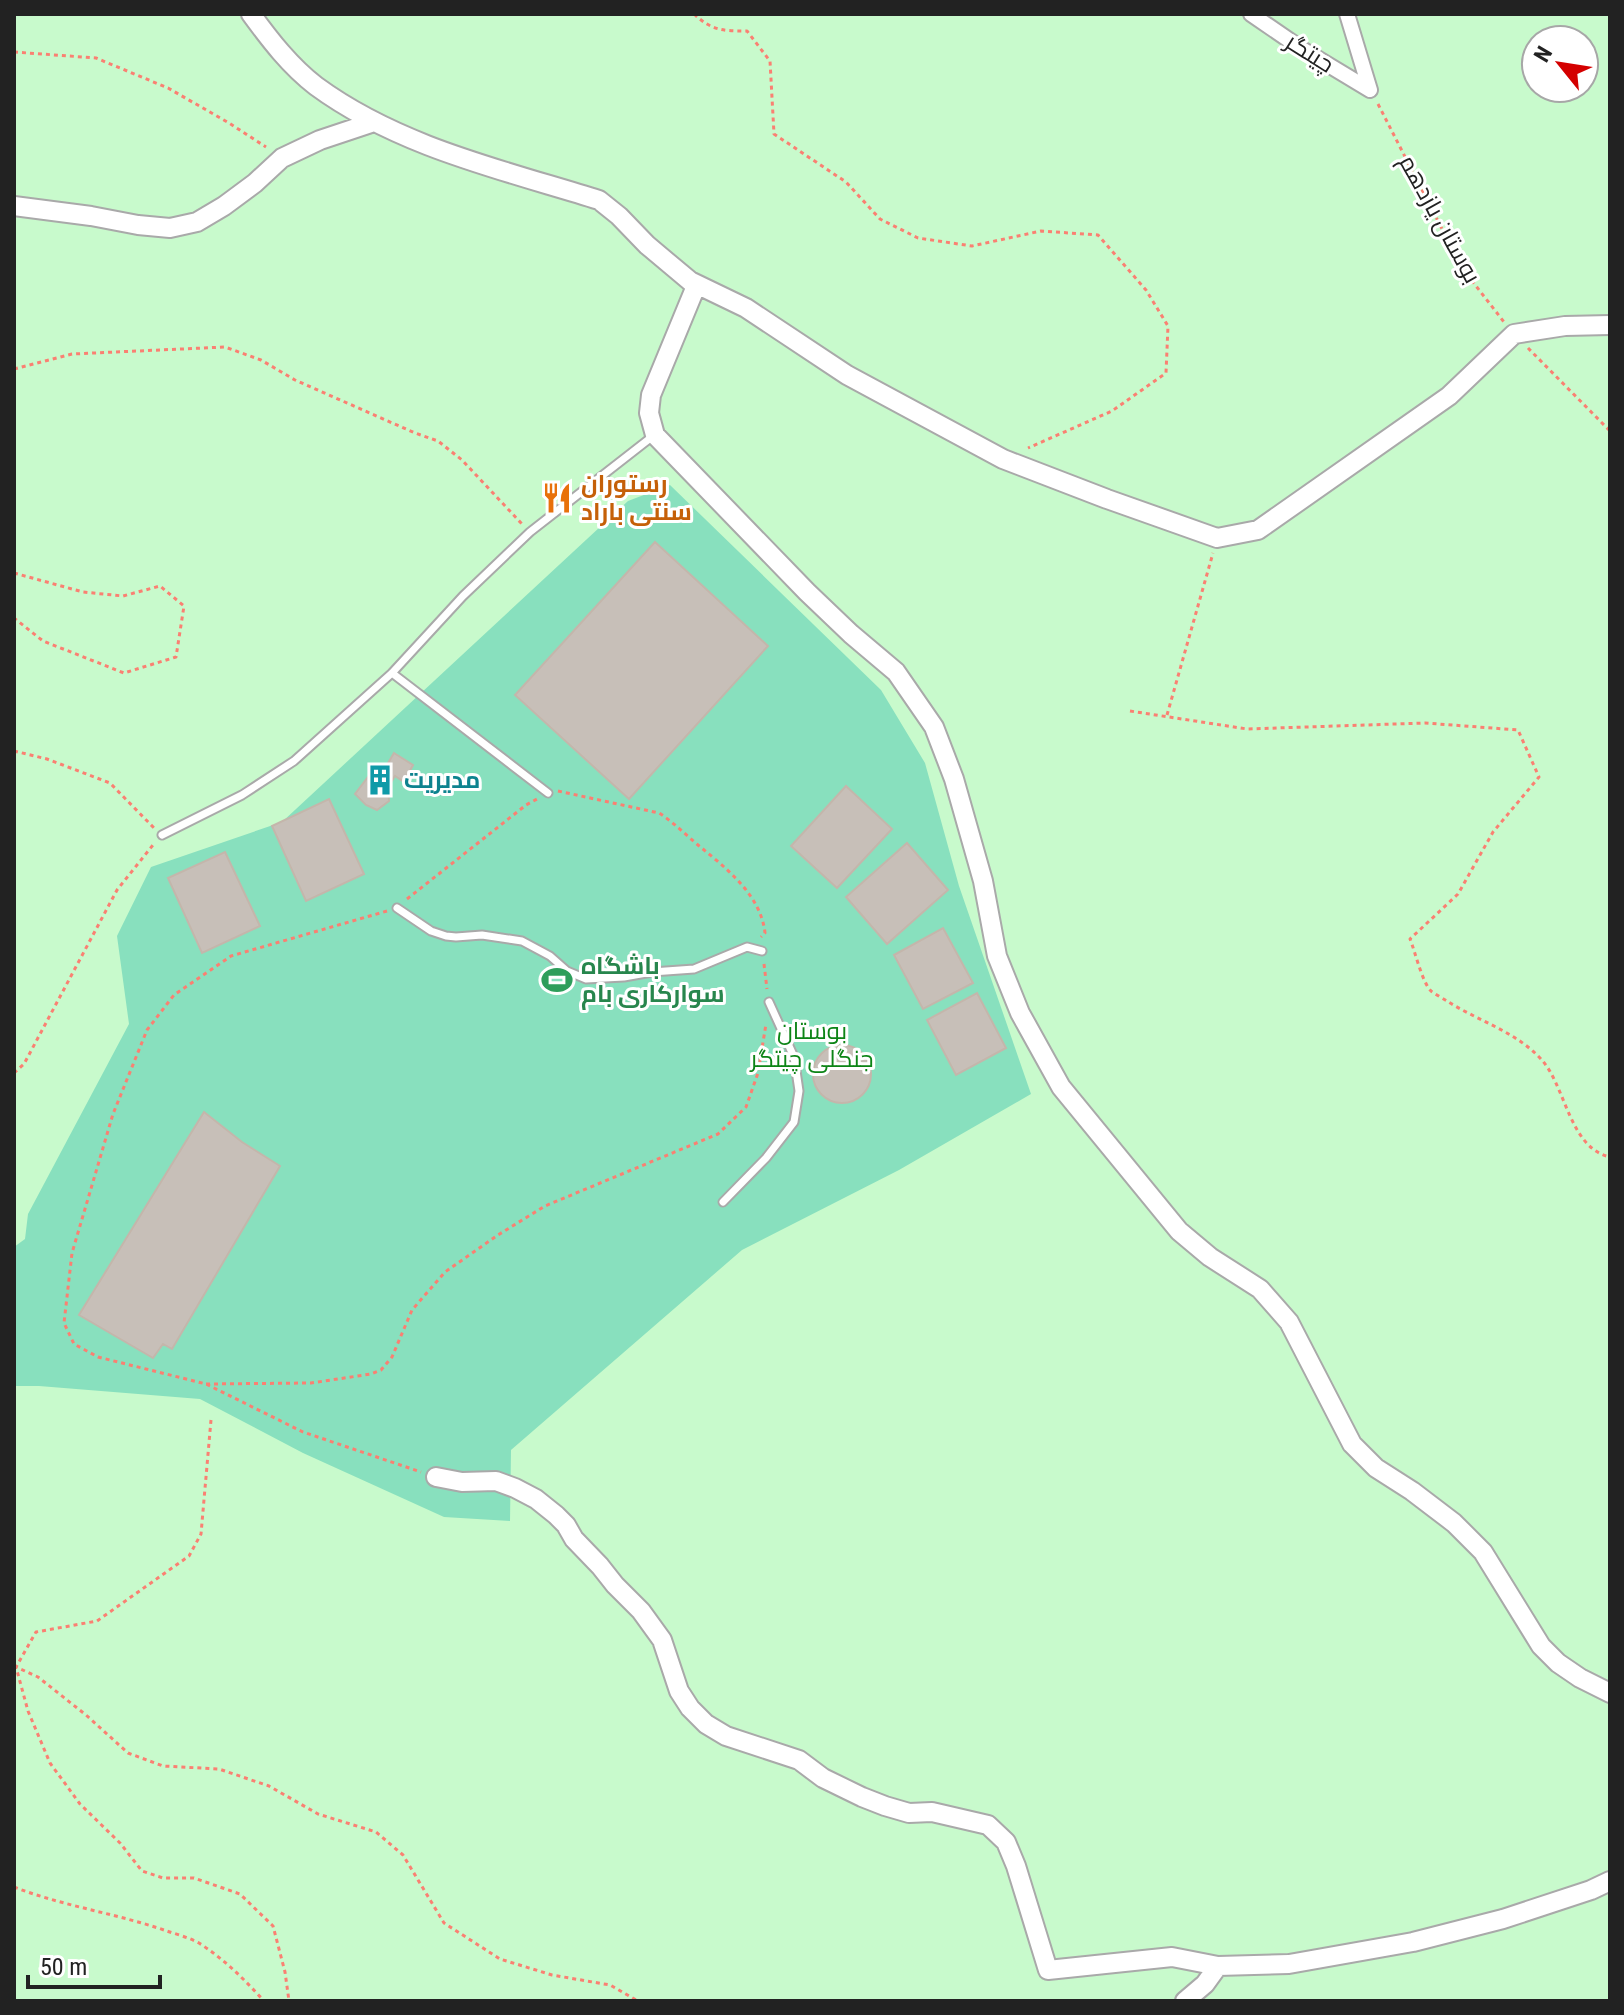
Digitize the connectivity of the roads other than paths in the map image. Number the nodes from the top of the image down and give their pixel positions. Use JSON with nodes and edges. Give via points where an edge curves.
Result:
{"nodes":[{"id":1,"x":251,"y":14,"type":"edge"},
{"id":2,"x":1251,"y":14,"type":"edge"},
{"id":3,"x":1347,"y":14,"type":"edge"},
{"id":4,"x":374,"y":122,"type":"junction"},
{"id":5,"x":14,"y":206,"type":"edge"},
{"id":6,"x":696,"y":286,"type":"junction"},
{"id":7,"x":1610,"y":325,"type":"edge"},
{"id":8,"x":655,"y":435,"type":"junction"},
{"id":9,"x":392,"y":673,"type":"junction"},
{"id":10,"x":548,"y":793,"type":"road end"},
{"id":11,"x":162,"y":835,"type":"road end"},
{"id":12,"x":397,"y":908,"type":"road end"},
{"id":13,"x":762,"y":951,"type":"road end"},
{"id":14,"x":769,"y":1002,"type":"road end"},
{"id":15,"x":723,"y":1202,"type":"dead end"},
{"id":16,"x":436,"y":1477,"type":"road end"},
{"id":17,"x":1610,"y":1693,"type":"edge"},
{"id":18,"x":1610,"y":1881,"type":"edge"},
{"id":19,"x":1218,"y":1966,"type":"junction"},
{"id":20,"x":1185,"y":2001,"type":"edge"}],
"edges":[{"from":1,"to":4,"type":"street","via":[[280,53],[315,85]]},
{"from":2,"to":3,"type":"street","name":"چیتگر","via":[[1370,90]]},
{"from":4,"to":5,"type":"street","via":[[282,158],[197,222],[170,228]]},
{"from":4,"to":6,"type":"street","via":[[440,150],[599,200]]},
{"from":6,"to":7,"type":"street","via":[[746,308],[847,375],[1003,459],[1217,538],[1258,530],[1449,396],[1514,334]]},
{"from":6,"to":8,"type":"street","via":[[651,395]]},
{"from":8,"to":9,"type":"lane","via":[[530,532]]},
{"from":8,"to":17,"type":"street","via":[[807,592],[896,672],[934,727],[983,881],[997,956],[1020,1013],[1061,1087],[1179,1231],[1260,1289],[1289,1322],[1352,1444],[1483,1552],[1541,1646],[1558,1663]]},
{"from":9,"to":10,"type":"lane"},
{"from":9,"to":11,"type":"lane","via":[[294,761],[242,795]]},
{"from":12,"to":13,"type":"lane","via":[[446,936],[522,941],[586,979],[694,969],[747,947]]},
{"from":14,"to":15,"type":"lane","via":[[794,1057],[799,1091],[794,1122]]},
{"from":16,"to":19,"type":"street","via":[[496,1481],[536,1499],[556,1515],[662,1640],[679,1691],[706,1724],[799,1760],[823,1778],[885,1806],[988,1825],[1011,1854],[1048,1970],[1172,1957]]},
{"from":18,"to":19,"type":"street","via":[[1503,1919],[1413,1942],[1289,1964]]},
{"from":19,"to":20,"type":"street"}]}
